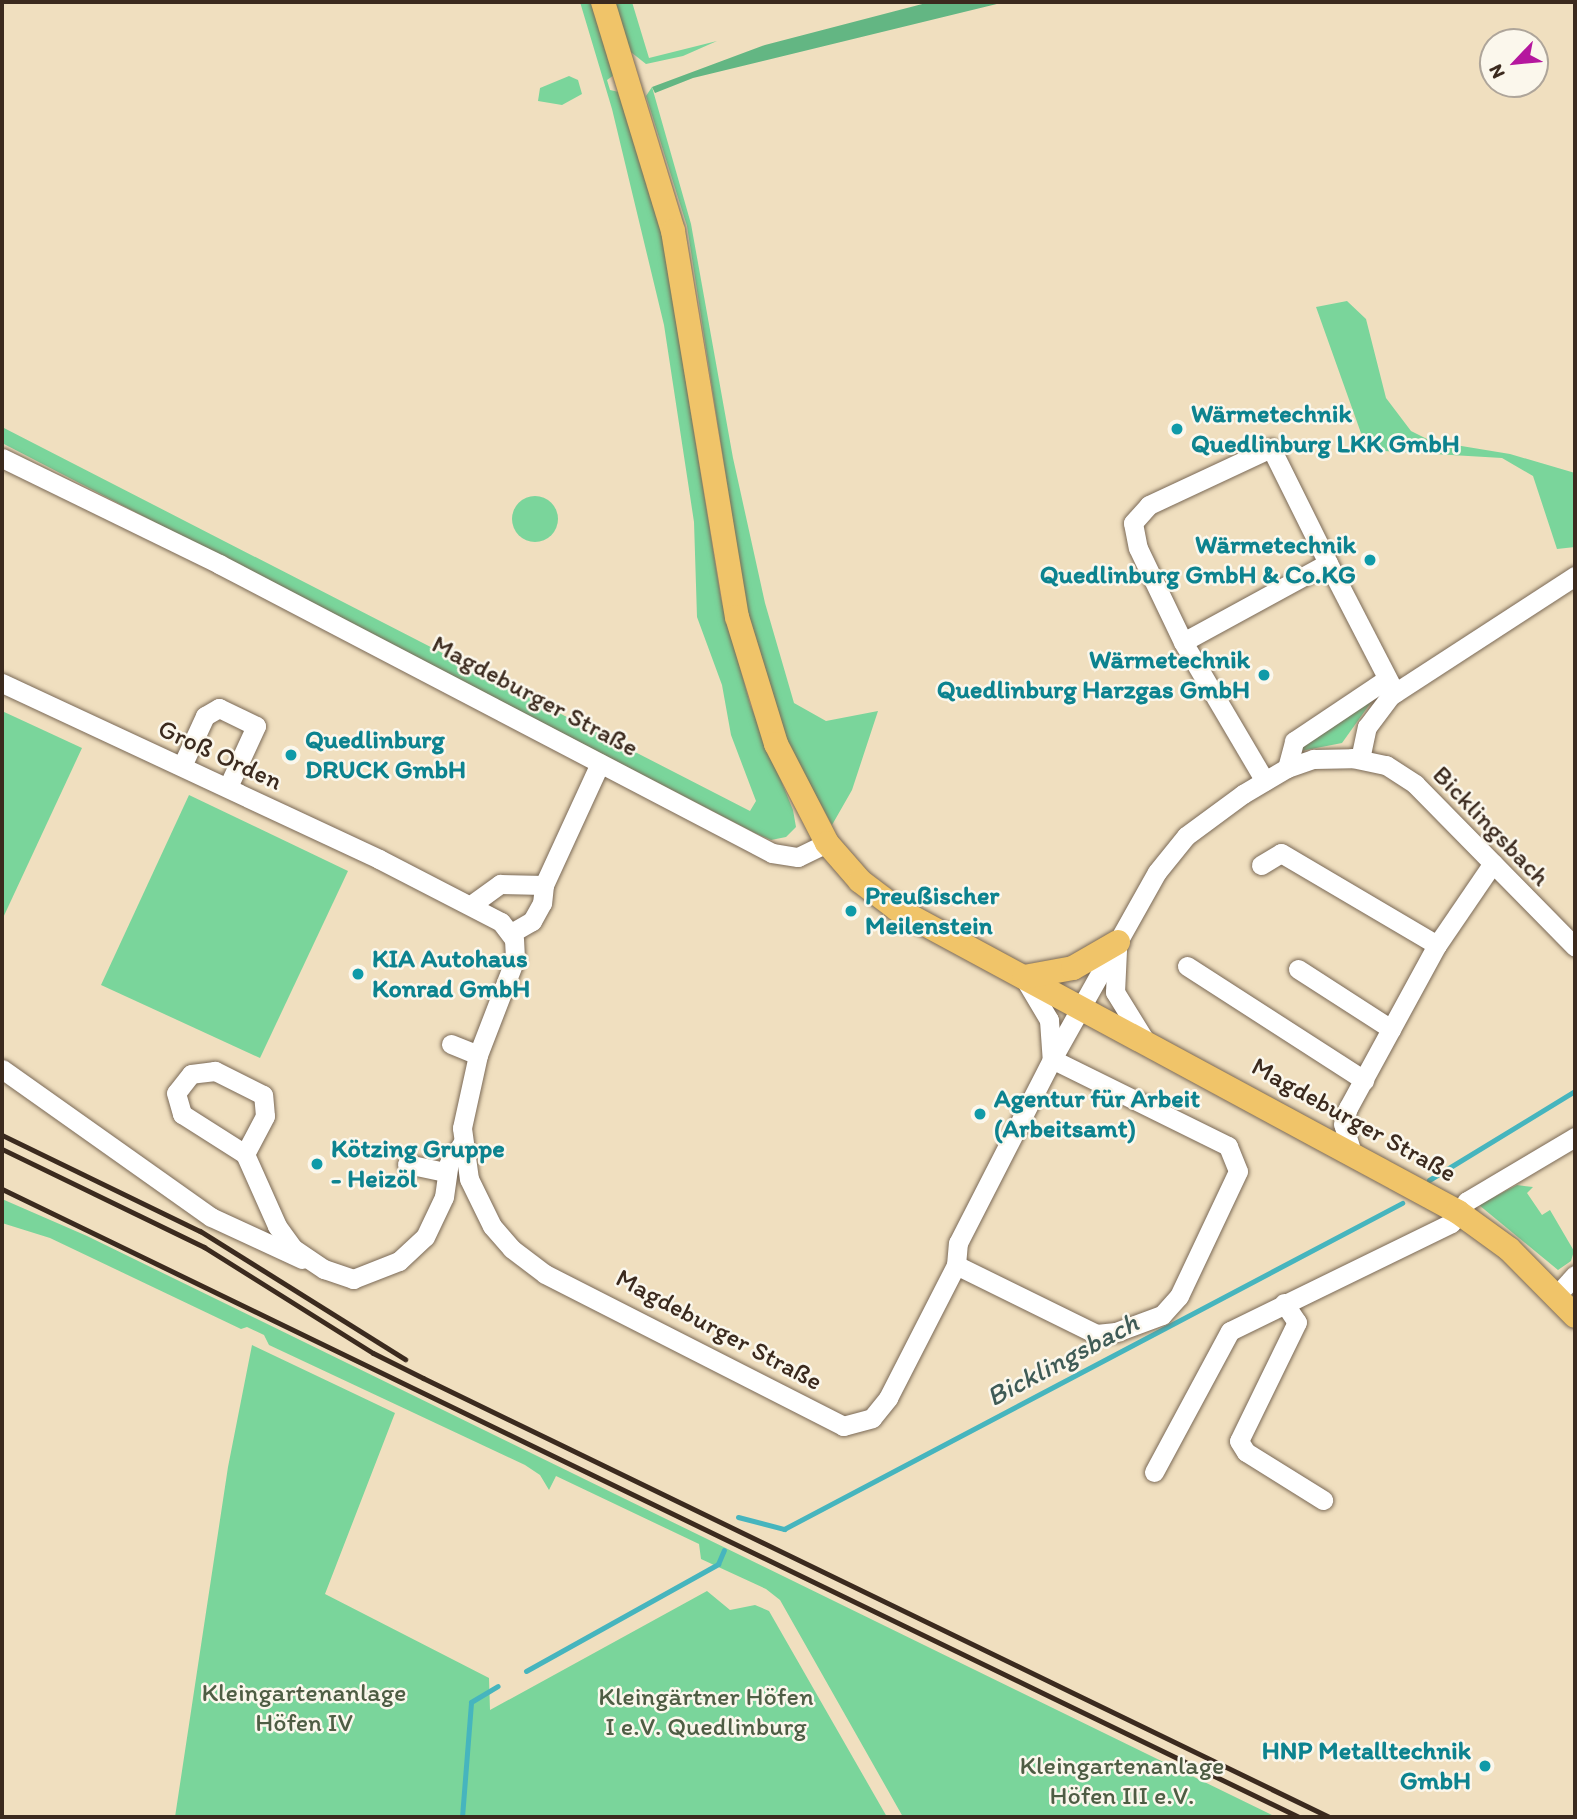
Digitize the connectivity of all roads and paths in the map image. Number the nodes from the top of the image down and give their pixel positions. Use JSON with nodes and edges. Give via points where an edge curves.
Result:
{"nodes":[{"id":1,"x":603,"y":2,"type":"edge"},
{"id":2,"x":2,"y":458,"type":"edge"},
{"id":3,"x":1328,"y":563,"type":"junction"},
{"id":4,"x":1575,"y":576,"type":"edge"},
{"id":5,"x":1183,"y":642,"type":"junction"},
{"id":6,"x":15,"y":685,"type":"edge"},
{"id":7,"x":1390,"y":687,"type":"junction"},
{"id":8,"x":1360,"y":759,"type":"junction"},
{"id":9,"x":600,"y":763,"type":"junction"},
{"id":10,"x":181,"y":766,"type":"junction"},
{"id":11,"x":1287,"y":768,"type":"junction"},
{"id":12,"x":1265,"y":780,"type":"junction"},
{"id":13,"x":228,"y":787,"type":"junction"},
{"id":14,"x":827,"y":843,"type":"junction"},
{"id":15,"x":1493,"y":863,"type":"junction"},
{"id":16,"x":1261,"y":865,"type":"dead end"},
{"id":17,"x":544,"y":885,"type":"junction"},
{"id":18,"x":471,"y":905,"type":"junction"},
{"id":19,"x":511,"y":933,"type":"junction"},
{"id":20,"x":1118,"y":942,"type":"junction"},
{"id":21,"x":1437,"y":945,"type":"junction"},
{"id":22,"x":1575,"y":947,"type":"edge"},
{"id":23,"x":1187,"y":966,"type":"dead end"},
{"id":24,"x":1298,"y":969,"type":"dead end"},
{"id":25,"x":1024,"y":977,"type":"junction"},
{"id":26,"x":1081,"y":1007,"type":"junction"},
{"id":27,"x":1391,"y":1029,"type":"junction"},
{"id":28,"x":1144,"y":1039,"type":"junction"},
{"id":29,"x":451,"y":1044,"type":"dead end"},
{"id":30,"x":478,"y":1055,"type":"junction"},
{"id":31,"x":1052,"y":1059,"type":"junction"},
{"id":32,"x":2,"y":1069,"type":"edge"},
{"id":33,"x":1364,"y":1080,"type":"junction"},
{"id":34,"x":1575,"y":1137,"type":"edge"},
{"id":35,"x":463,"y":1142,"type":"junction"},
{"id":36,"x":1352,"y":1153,"type":"junction"},
{"id":37,"x":245,"y":1154,"type":"junction"},
{"id":38,"x":407,"y":1164,"type":"dead end"},
{"id":39,"x":446,"y":1172,"type":"junction"},
{"id":40,"x":1458,"y":1212,"type":"junction"},
{"id":41,"x":309,"y":1262,"type":"junction"},
{"id":42,"x":956,"y":1265,"type":"junction"},
{"id":43,"x":1575,"y":1275,"type":"edge"},
{"id":44,"x":1557,"y":1294,"type":"junction"},
{"id":45,"x":1284,"y":1303,"type":"junction"},
{"id":46,"x":1575,"y":1316,"type":"edge"},
{"id":47,"x":1154,"y":1472,"type":"dead end"},
{"id":48,"x":1323,"y":1500,"type":"dead end"}],
"edges":[{"from":1,"to":14,"type":"main road","via":[[673,231],[737,617],[776,744]]},
{"from":2,"to":9,"type":"street","name":"Magdeburger Straße","via":[[219,564]]},
{"from":3,"to":5,"type":"street"},
{"from":3,"to":5,"type":"street","via":[[1271,448],[1149,505],[1136,516],[1133,532]]},
{"from":3,"to":7,"type":"street"},
{"from":4,"to":7,"type":"street"},
{"from":5,"to":12,"type":"street"},
{"from":6,"to":10,"type":"street","name":"Groß Orden"},
{"from":7,"to":8,"type":"street","via":[[1372,718]]},
{"from":7,"to":11,"type":"street","via":[[1294,740]]},
{"from":8,"to":11,"type":"street","name":"Bicklingsbach","via":[[1325,757]]},
{"from":8,"to":15,"type":"street","name":"Bicklingsbach","via":[[1401,773]]},
{"from":9,"to":14,"type":"street","name":"Magdeburger Straße","via":[[779,856],[803,856]]},
{"from":9,"to":17,"type":"street"},
{"from":10,"to":13,"type":"street","name":"Groß Orden"},
{"from":10,"to":13,"type":"street","via":[[212,709],[263,730]]},
{"from":11,"to":12,"type":"street","name":"Bicklingsbach"},
{"from":12,"to":20,"type":"street","name":"Bicklingsbach","via":[[1200,823],[1174,848]]},
{"from":13,"to":18,"type":"street","name":"Groß Orden"},
{"from":14,"to":25,"type":"main road","name":"Magdeburger Straße","via":[[860,881],[887,902]]},
{"from":15,"to":21,"type":"street"},
{"from":15,"to":22,"type":"street","name":"Bicklingsbach"},
{"from":16,"to":21,"type":"street","via":[[1281,853]]},
{"from":17,"to":18,"type":"street","via":[[500,884]]},
{"from":17,"to":19,"type":"street","via":[[542,903],[532,921]]},
{"from":18,"to":19,"type":"street","name":"Groß Orden","via":[[490,914]]},
{"from":19,"to":30,"type":"street","name":"Magdeburger Straße","via":[[515,959]]},
{"from":20,"to":25,"type":"main road","via":[[1073,968]]},
{"from":20,"to":26,"type":"street","name":"Bicklingsbach"},
{"from":20,"to":28,"type":"street","via":[[1115,992]]},
{"from":21,"to":27,"type":"street"},
{"from":23,"to":33,"type":"street"},
{"from":24,"to":27,"type":"street"},
{"from":25,"to":26,"type":"main road","name":"Magdeburger Straße"},
{"from":25,"to":31,"type":"street","via":[[1049,1020]]},
{"from":26,"to":28,"type":"main road","name":"Magdeburger Straße"},
{"from":26,"to":31,"type":"street","name":"Magdeburger Straße"},
{"from":27,"to":33,"type":"street"},
{"from":28,"to":36,"type":"main road","name":"Magdeburger Straße"},
{"from":29,"to":30,"type":"street"},
{"from":30,"to":35,"type":"street","name":"Magdeburger Straße","via":[[464,1106]]},
{"from":31,"to":42,"type":"street","name":"Magdeburger Straße","via":[[958,1243]]},
{"from":31,"to":42,"type":"street","via":[[1228,1146],[1238,1171],[1179,1296],[1162,1315],[1116,1332],[1096,1334]]},
{"from":32,"to":41,"type":"street","via":[[211,1217]]},
{"from":33,"to":36,"type":"street","via":[[1343,1124]]},
{"from":34,"to":40,"type":"street","via":[[1467,1201]]},
{"from":35,"to":39,"type":"street"},
{"from":35,"to":42,"type":"street","name":"Magdeburger Straße","via":[[468,1179],[482,1211],[528,1262],[844,1426],[863,1423],[883,1408]]},
{"from":36,"to":40,"type":"main road","name":"Magdeburger Straße"},
{"from":37,"to":37,"type":"street","via":[[178,1110],[176,1093],[191,1074],[215,1071],[263,1095],[265,1116]]},
{"from":37,"to":41,"type":"street","via":[[277,1226]]},
{"from":38,"to":39,"type":"street"},
{"from":39,"to":41,"type":"street","via":[[444,1197],[432,1227],[399,1261],[353,1279]]},
{"from":40,"to":44,"type":"main road","name":"Magdeburger Straße","via":[[1509,1249]]},
{"from":40,"to":45,"type":"street","via":[[1451,1223]]},
{"from":43,"to":44,"type":"street"},
{"from":44,"to":46,"type":"main road","name":"Magdeburger Straße"},
{"from":45,"to":47,"type":"street","via":[[1230,1331]]},
{"from":45,"to":48,"type":"street","via":[[1297,1322],[1239,1441],[1246,1452]]}]}
